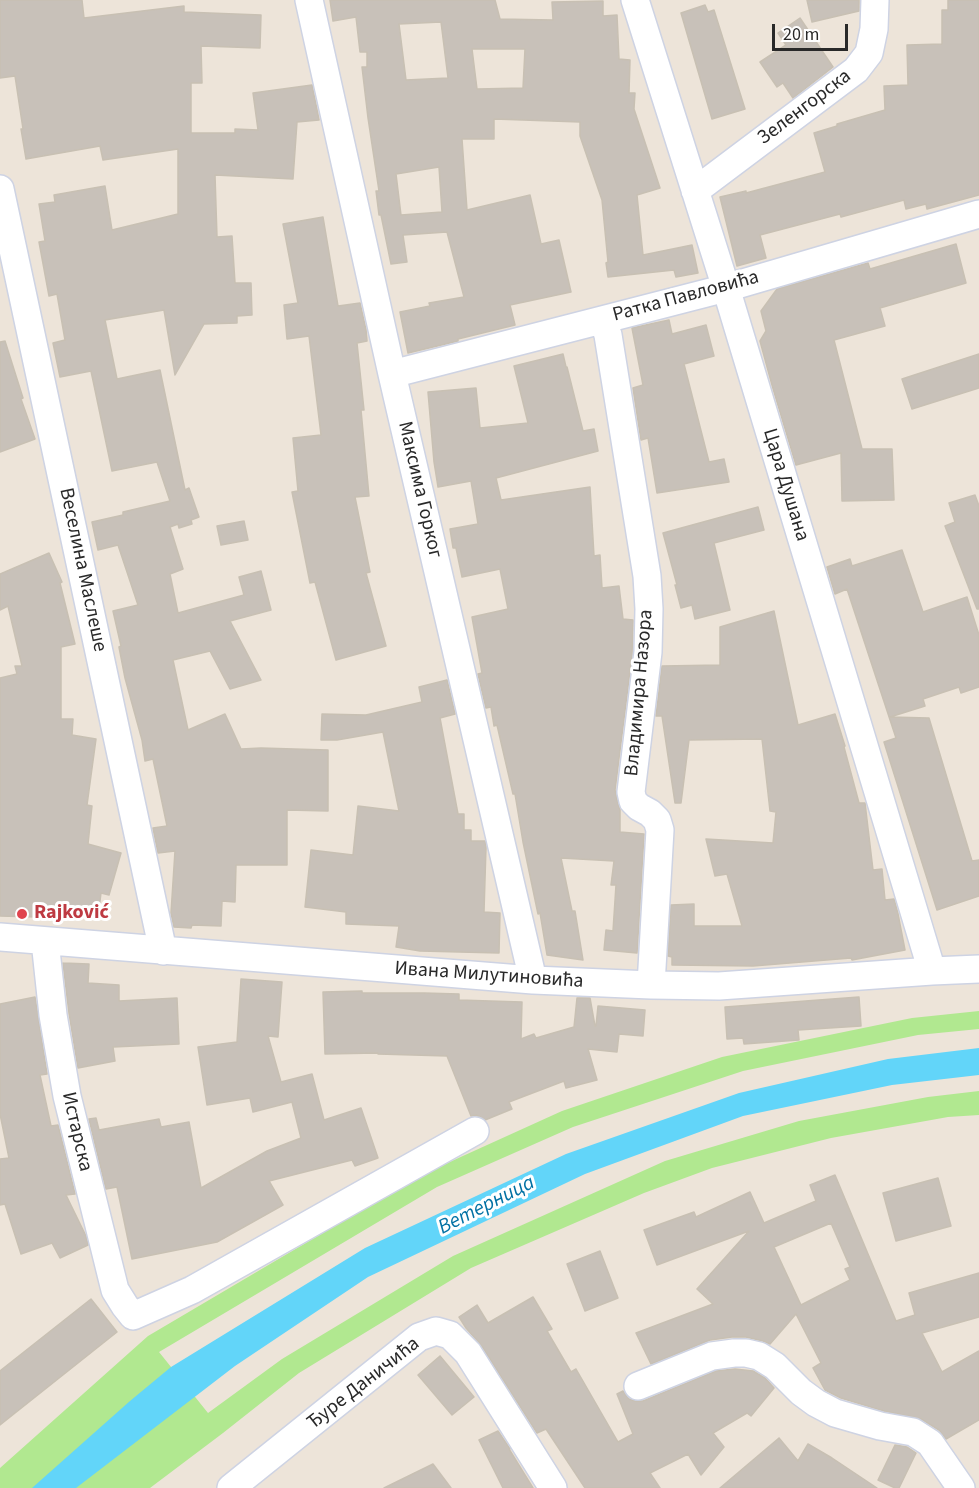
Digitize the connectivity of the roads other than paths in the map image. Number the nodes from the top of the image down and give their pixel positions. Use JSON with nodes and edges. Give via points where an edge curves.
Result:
{"nodes":[{"id":1,"x":309,"y":0,"type":"edge"},
{"id":2,"x":635,"y":0,"type":"edge"},
{"id":3,"x":875,"y":0,"type":"edge"},
{"id":4,"x":0,"y":189,"type":"edge"},
{"id":5,"x":695,"y":191,"type":"junction"},
{"id":6,"x":979,"y":214,"type":"edge"},
{"id":7,"x":726,"y":288,"type":"junction"},
{"id":8,"x":603,"y":320,"type":"junction"},
{"id":9,"x":392,"y":374,"type":"junction"},
{"id":10,"x":0,"y":937,"type":"edge"},
{"id":11,"x":45,"y":941,"type":"junction"},
{"id":12,"x":163,"y":951,"type":"junction"},
{"id":13,"x":979,"y":969,"type":"edge"},
{"id":14,"x":932,"y":970,"type":"junction"},
{"id":15,"x":532,"y":980,"type":"junction"},
{"id":16,"x":651,"y":985,"type":"junction"},
{"id":17,"x":475,"y":1131,"type":"dead end"},
{"id":18,"x":638,"y":1386,"type":"dead end"},
{"id":19,"x":241,"y":1481,"type":"edge"},
{"id":20,"x":553,"y":1488,"type":"edge"},
{"id":21,"x":961,"y":1488,"type":"edge"}],
"edges":[{"from":1,"to":9,"type":"street","name":"Максима Горког"},
{"from":2,"to":5,"type":"street","name":"Цара Душана"},
{"from":3,"to":5,"type":"street","name":"Зеленгорска","via":[[869,52],[856,70]]},
{"from":4,"to":12,"type":"street","name":"Веселина Маслеше"},
{"from":5,"to":7,"type":"street","name":"Цара Душана"},
{"from":6,"to":7,"type":"street","name":"Ратка Павловића"},
{"from":7,"to":8,"type":"street","name":"Ратка Павловића"},
{"from":7,"to":14,"type":"street","name":"Цара Душана"},
{"from":8,"to":9,"type":"street","name":"Ратка Павловића"},
{"from":8,"to":16,"type":"street","name":"Владимира Назора","via":[[647,576],[648,652],[631,792],[633,801],[651,813],[660,830]]},
{"from":9,"to":15,"type":"street","name":"Максима Горког"},
{"from":10,"to":11,"type":"street","name":"Ивана Милутиновића"},
{"from":11,"to":12,"type":"street","name":"Ивана Милутиновића"},
{"from":11,"to":17,"type":"street","name":"Истарска","via":[[67,1096],[115,1290],[134,1316],[192,1290]]},
{"from":12,"to":15,"type":"street","name":"Ивана Милутиновића"},
{"from":13,"to":14,"type":"street","name":"Ивана Милутиновића"},
{"from":14,"to":16,"type":"street","name":"Ивана Милутиновића","via":[[720,986]]},
{"from":15,"to":16,"type":"street","name":"Ивана Милутиновића"},
{"from":18,"to":21,"type":"street","via":[[712,1356],[759,1356],[801,1392],[835,1413],[913,1432],[930,1443]]},
{"from":19,"to":20,"type":"street","name":"Ђуре Даничића","via":[[419,1337],[436,1331],[450,1335],[468,1353]]}]}
